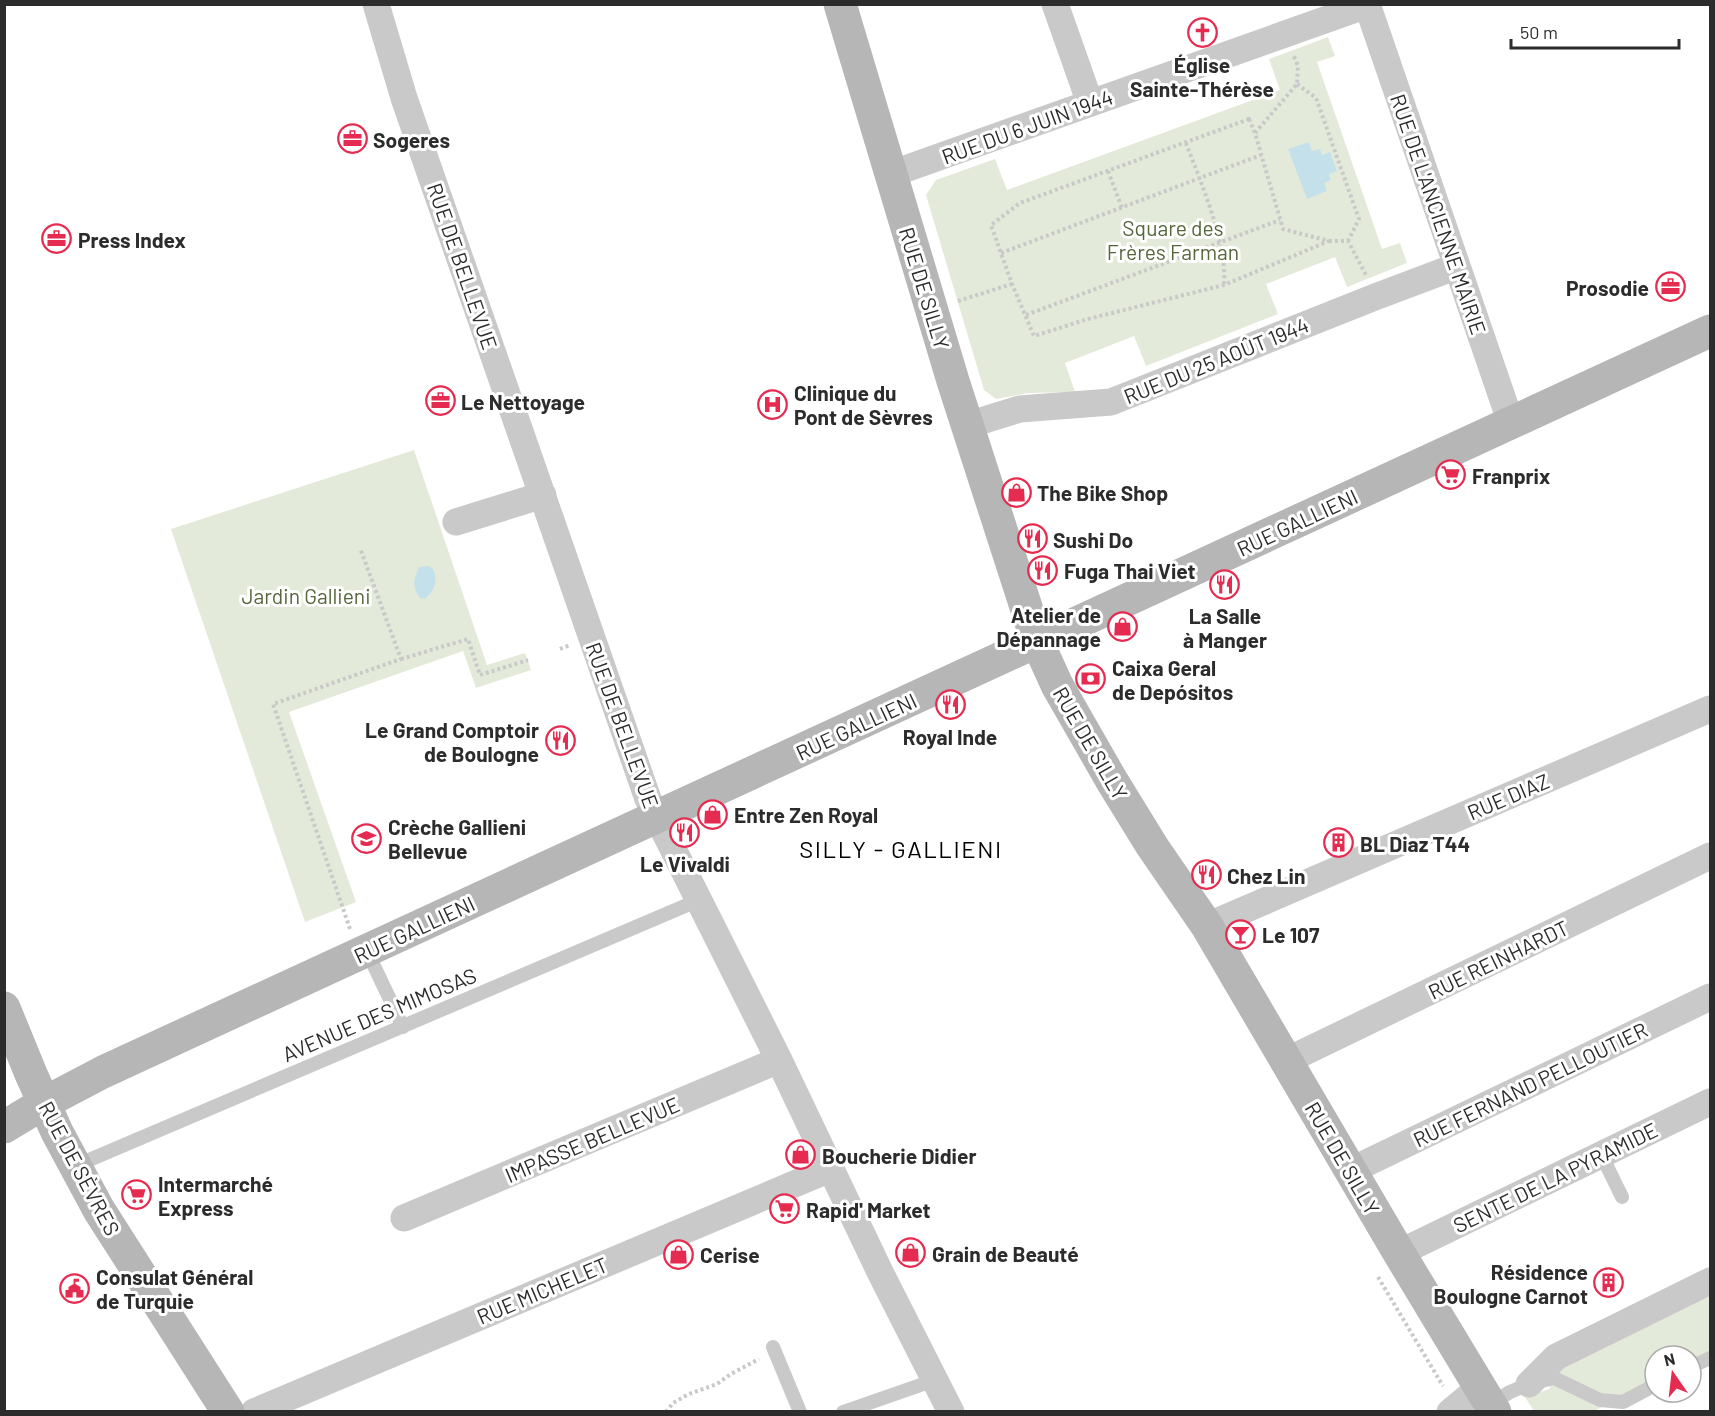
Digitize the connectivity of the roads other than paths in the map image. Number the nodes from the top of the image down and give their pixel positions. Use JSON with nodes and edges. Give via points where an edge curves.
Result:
{"nodes":[{"id":1,"x":376,"y":4,"type":"edge"},
{"id":2,"x":840,"y":4,"type":"edge"},
{"id":3,"x":1055,"y":4,"type":"edge"},
{"id":4,"x":1367,"y":5,"type":"edge"},
{"id":5,"x":1090,"y":103,"type":"junction"},
{"id":6,"x":891,"y":174,"type":"junction"},
{"id":7,"x":1457,"y":266,"type":"junction"},
{"id":8,"x":1710,"y":331,"type":"edge"},
{"id":9,"x":1511,"y":423,"type":"junction"},
{"id":10,"x":968,"y":425,"type":"junction"},
{"id":11,"x":543,"y":495,"type":"junction"},
{"id":12,"x":456,"y":522,"type":"dead end"},
{"id":13,"x":1037,"y":641,"type":"junction"},
{"id":14,"x":1710,"y":709,"type":"edge"},
{"id":15,"x":656,"y":817,"type":"junction"},
{"id":16,"x":1710,"y":856,"type":"edge"},
{"id":17,"x":699,"y":900,"type":"junction"},
{"id":18,"x":1207,"y":926,"type":"junction"},
{"id":19,"x":362,"y":953,"type":"junction"},
{"id":20,"x":1710,"y":997,"type":"edge"},
{"id":21,"x":4,"y":1008,"type":"edge"},
{"id":22,"x":404,"y":1027,"type":"junction"},
{"id":23,"x":779,"y":1060,"type":"junction"},
{"id":24,"x":1286,"y":1061,"type":"junction"},
{"id":25,"x":1710,"y":1102,"type":"edge"},
{"id":26,"x":44,"y":1103,"type":"junction"},
{"id":27,"x":4,"y":1127,"type":"edge"},
{"id":28,"x":1601,"y":1154,"type":"junction"},
{"id":29,"x":75,"y":1166,"type":"junction"},
{"id":30,"x":831,"y":1169,"type":"junction"},
{"id":31,"x":1350,"y":1171,"type":"junction"},
{"id":32,"x":1622,"y":1197,"type":"dead end"},
{"id":33,"x":404,"y":1218,"type":"dead end"},
{"id":34,"x":1399,"y":1253,"type":"junction"},
{"id":35,"x":1710,"y":1281,"type":"edge"},
{"id":36,"x":773,"y":1347,"type":"road end"},
{"id":37,"x":1527,"y":1374,"type":"junction"},
{"id":38,"x":935,"y":1380,"type":"junction"},
{"id":39,"x":1643,"y":1391,"type":"edge"},
{"id":40,"x":1489,"y":1402,"type":"edge"},
{"id":41,"x":228,"y":1412,"type":"edge"},
{"id":42,"x":254,"y":1412,"type":"edge"},
{"id":43,"x":800,"y":1412,"type":"edge"},
{"id":44,"x":843,"y":1412,"type":"edge"},
{"id":45,"x":951,"y":1412,"type":"edge"},
{"id":46,"x":1450,"y":1412,"type":"edge"}],
"edges":[{"from":1,"to":11,"type":"street","name":"RUE DE BELLEVUE","via":[[404,98]]},
{"from":2,"to":6,"type":"street","name":"RUE DE SILLY"},
{"from":3,"to":5,"type":"street"},
{"from":4,"to":5,"type":"street","name":"RUE DU 6 JUIN 1944"},
{"from":4,"to":7,"type":"street","name":"RUE DE L'ANCIENNE MAIRIE"},
{"from":5,"to":6,"type":"street","name":"RUE DU 6 JUIN 1944"},
{"from":6,"to":10,"type":"street","name":"RUE DE SILLY"},
{"from":7,"to":9,"type":"street","name":"RUE DE L'ANCIENNE MAIRIE"},
{"from":7,"to":10,"type":"street","name":"RUE DU 25 AOÛT 1944","via":[[1112,402],[1020,409]]},
{"from":8,"to":9,"type":"street","name":"RUE GALLIENI"},
{"from":9,"to":13,"type":"street","name":"RUE GALLIENI"},
{"from":10,"to":13,"type":"street","name":"RUE DE SILLY"},
{"from":11,"to":12,"type":"street"},
{"from":11,"to":15,"type":"street","name":"RUE DE BELLEVUE"},
{"from":13,"to":15,"type":"street","name":"RUE GALLIENI","via":[[790,746]]},
{"from":13,"to":18,"type":"street","name":"RUE DE SILLY","via":[[1057,685],[1112,781]]},
{"from":14,"to":18,"type":"street","name":"RUE DIAZ"},
{"from":15,"to":17,"type":"street","name":"RUE DE BELLEVUE"},
{"from":15,"to":19,"type":"street","name":"RUE GALLIENI"},
{"from":16,"to":24,"type":"street","name":"RUE REINHARDT"},
{"from":17,"to":22,"type":"lane","name":"AVENUE DES MIMOSAS"},
{"from":17,"to":23,"type":"street","name":"RUE DE BELLEVUE"},
{"from":18,"to":24,"type":"street","name":"RUE DE SILLY"},
{"from":19,"to":22,"type":"lane"},
{"from":19,"to":26,"type":"street","name":"RUE GALLIENI"},
{"from":20,"to":31,"type":"street","name":"RUE FERNAND PELLOUTIER"},
{"from":21,"to":26,"type":"street","name":"RUE DE SÈVRES"},
{"from":22,"to":29,"type":"lane","name":"AVENUE DES MIMOSAS"},
{"from":23,"to":30,"type":"street","name":"RUE DE BELLEVUE"},
{"from":23,"to":33,"type":"street","name":"IMPASSE BELLEVUE"},
{"from":24,"to":31,"type":"street","name":"RUE DE SILLY"},
{"from":25,"to":28,"type":"street","name":"SENTE DE LA PYRAMIDE"},
{"from":26,"to":27,"type":"street","name":"RUE GALLIENI"},
{"from":26,"to":29,"type":"street","name":"RUE DE SÈVRES"},
{"from":28,"to":32,"type":"lane"},
{"from":28,"to":34,"type":"street","name":"SENTE DE LA PYRAMIDE"},
{"from":29,"to":41,"type":"street","name":"RUE DE SÈVRES"},
{"from":30,"to":38,"type":"street","name":"RUE DE BELLEVUE"},
{"from":30,"to":42,"type":"street","name":"RUE MICHELET"},
{"from":31,"to":34,"type":"street","name":"RUE DE SILLY"},
{"from":34,"to":40,"type":"street","name":"RUE DE SILLY"},
{"from":35,"to":37,"type":"street"},
{"from":36,"to":43,"type":"lane"},
{"from":37,"to":39,"type":"lane","via":[[1554,1378],[1600,1400],[1623,1401]]},
{"from":37,"to":40,"type":"lane","via":[[1510,1392]]},
{"from":38,"to":44,"type":"lane"},
{"from":38,"to":45,"type":"street","name":"RUE DE BELLEVUE"},
{"from":40,"to":46,"type":"street","via":[[1468,1397]]}]}
